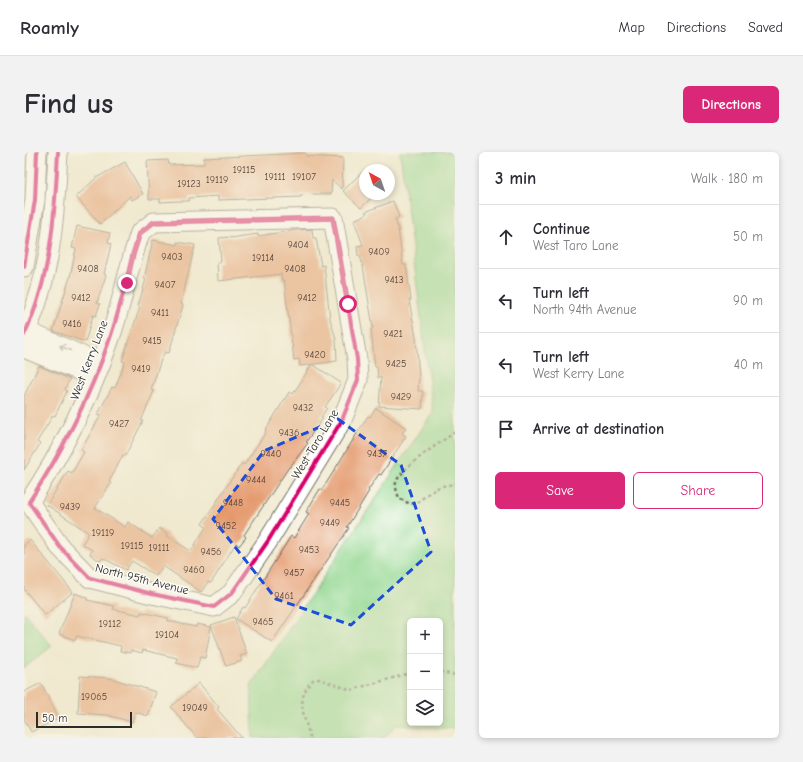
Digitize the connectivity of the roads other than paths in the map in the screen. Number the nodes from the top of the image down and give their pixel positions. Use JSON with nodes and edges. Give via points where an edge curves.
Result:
{"nodes":[{"id":1,"x":37,"y":152,"type":"edge"},
{"id":2,"x":58,"y":152,"type":"edge"},
{"id":3,"x":333,"y":218,"type":"joint"},
{"id":4,"x":24,"y":267,"type":"edge"},
{"id":5,"x":24,"y":336,"type":"edge"},
{"id":6,"x":97,"y":370,"type":"junction"},
{"id":7,"x":29,"y":502,"type":"joint"},
{"id":8,"x":214,"y":606,"type":"joint"}],
"edges":[{"from":1,"to":4,"type":"street","via":[[35,200]]},
{"from":2,"to":5,"type":"street","via":[[48,257]]},
{"from":3,"to":6,"type":"street","name":"West Kerry Lane","via":[[154,222],[140,233],[125,290]]},
{"from":3,"to":8,"type":"street","name":"West Taro Lane","via":[[357,358],[358,380],[342,420],[268,540],[232,593]]},
{"from":5,"to":6,"type":"street"},
{"from":6,"to":7,"type":"street","name":"West Kerry Lane","via":[[49,472]]},
{"from":7,"to":8,"type":"street","name":"North 95th Avenue","via":[[60,547],[90,578]]}]}
